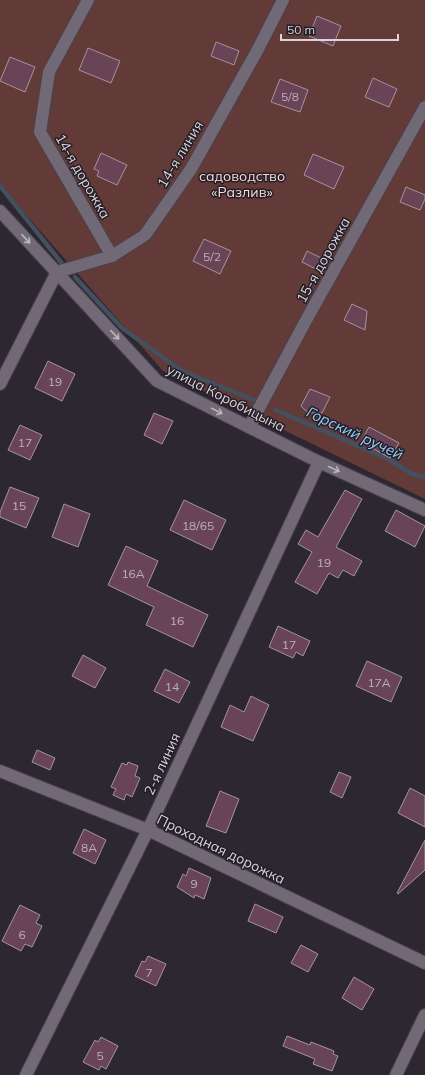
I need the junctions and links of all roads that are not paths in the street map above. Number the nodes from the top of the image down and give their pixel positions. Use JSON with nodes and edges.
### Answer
{"nodes":[{"id":1,"x":88,"y":0,"type":"edge"},
{"id":2,"x":283,"y":0,"type":"edge"},
{"id":3,"x":425,"y":107,"type":"edge"},
{"id":4,"x":0,"y":211,"type":"edge"},
{"id":5,"x":112,"y":256,"type":"junction"},
{"id":6,"x":56,"y":272,"type":"junction"},
{"id":7,"x":0,"y":384,"type":"edge"},
{"id":8,"x":249,"y":428,"type":"junction"},
{"id":9,"x":319,"y":462,"type":"junction"},
{"id":10,"x":425,"y":510,"type":"edge"},
{"id":11,"x":0,"y":771,"type":"edge"},
{"id":12,"x":148,"y":830,"type":"junction"},
{"id":13,"x":425,"y":963,"type":"edge"},
{"id":14,"x":425,"y":1015,"type":"edge"},
{"id":15,"x":26,"y":1075,"type":"edge"},
{"id":16,"x":396,"y":1075,"type":"edge"}],
"edges":[{"from":1,"to":5,"type":"street","name":"14-я дорожка"},
{"from":2,"to":5,"type":"street","name":"14-я линия"},
{"from":3,"to":8,"type":"street","name":"15-я дорожка"},
{"from":4,"to":6,"type":"street","name":"улица Коробицына","one_way":true},
{"from":5,"to":6,"type":"street","name":"14-я линия"},
{"from":6,"to":7,"type":"street"},
{"from":6,"to":8,"type":"street","name":"улица Коробицына","one_way":true},
{"from":8,"to":9,"type":"street","name":"улица Коробицына"},
{"from":9,"to":10,"type":"street","name":"улица Коробицына","one_way":true},
{"from":9,"to":12,"type":"street","name":"2-я линия"},
{"from":11,"to":12,"type":"street","name":"Проходная дорожка"},
{"from":12,"to":13,"type":"street","name":"Проходная дорожка"},
{"from":12,"to":15,"type":"street","name":"2-я линия"},
{"from":14,"to":16,"type":"street"}]}
